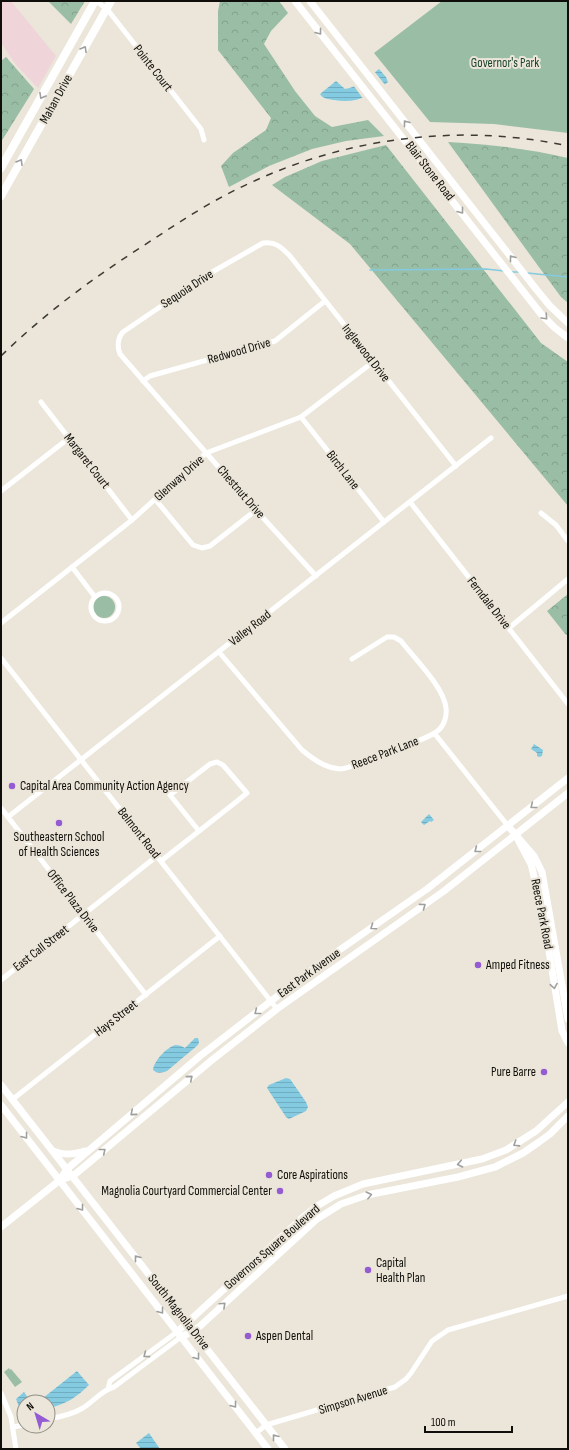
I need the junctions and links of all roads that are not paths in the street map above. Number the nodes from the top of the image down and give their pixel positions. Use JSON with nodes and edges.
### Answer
{"nodes":[{"id":1,"x":96,"y":1,"type":"edge"},
{"id":2,"x":111,"y":1,"type":"edge"},
{"id":3,"x":295,"y":1,"type":"edge"},
{"id":4,"x":310,"y":1,"type":"edge"},
{"id":5,"x":106,"y":10,"type":"junction"},
{"id":6,"x":319,"y":13,"type":"junction"},
{"id":7,"x":310,"y":20,"type":"junction"},
{"id":8,"x":51,"y":81,"type":"junction"},
{"id":9,"x":63,"y":87,"type":"junction"},
{"id":10,"x":204,"y":140,"type":"dead end"},
{"id":11,"x":1,"y":168,"type":"edge"},
{"id":12,"x":1,"y":196,"type":"edge"},
{"id":13,"x":272,"y":243,"type":"joint"},
{"id":14,"x":325,"y":301,"type":"junction"},
{"id":15,"x":568,"y":323,"type":"edge"},
{"id":16,"x":568,"y":338,"type":"edge"},
{"id":17,"x":119,"y":353,"type":"joint"},
{"id":18,"x":373,"y":362,"type":"junction"},
{"id":19,"x":143,"y":381,"type":"junction"},
{"id":20,"x":41,"y":402,"type":"dead end"},
{"id":21,"x":301,"y":417,"type":"junction"},
{"id":22,"x":69,"y":438,"type":"junction"},
{"id":23,"x":491,"y":438,"type":"dead end"},
{"id":24,"x":206,"y":453,"type":"junction"},
{"id":25,"x":456,"y":466,"type":"junction"},
{"id":26,"x":1,"y":491,"type":"edge"},
{"id":27,"x":156,"y":498,"type":"junction"},
{"id":28,"x":410,"y":502,"type":"junction"},
{"id":29,"x":256,"y":510,"type":"junction"},
{"id":30,"x":541,"y":513,"type":"dead end"},
{"id":31,"x":132,"y":520,"type":"junction"},
{"id":32,"x":384,"y":522,"type":"junction"},
{"id":33,"x":568,"y":541,"type":"edge"},
{"id":34,"x":72,"y":567,"type":"junction"},
{"id":35,"x":316,"y":576,"type":"junction"},
{"id":36,"x":568,"y":579,"type":"edge"},
{"id":37,"x":95,"y":597,"type":"junction"},
{"id":38,"x":1,"y":623,"type":"edge"},
{"id":39,"x":508,"y":628,"type":"junction"},
{"id":40,"x":219,"y":652,"type":"junction"},
{"id":41,"x":1,"y":658,"type":"edge"},
{"id":42,"x":352,"y":659,"type":"dead end"},
{"id":43,"x":568,"y":704,"type":"edge"},
{"id":44,"x":435,"y":734,"type":"junction"},
{"id":45,"x":81,"y":760,"type":"junction"},
{"id":46,"x":568,"y":778,"type":"edge"},
{"id":47,"x":568,"y":793,"type":"edge"},
{"id":48,"x":1,"y":808,"type":"edge"},
{"id":49,"x":8,"y":817,"type":"junction"},
{"id":50,"x":508,"y":826,"type":"junction"},
{"id":51,"x":199,"y":831,"type":"junction"},
{"id":52,"x":515,"y":834,"type":"junction"},
{"id":53,"x":159,"y":859,"type":"junction"},
{"id":54,"x":84,"y":915,"type":"junction"},
{"id":55,"x":220,"y":936,"type":"junction"},
{"id":56,"x":1,"y":980,"type":"edge"},
{"id":57,"x":146,"y":995,"type":"junction"},
{"id":58,"x":271,"y":1001,"type":"junction"},
{"id":59,"x":277,"y":1009,"type":"junction"},
{"id":60,"x":568,"y":1019,"type":"edge"},
{"id":61,"x":568,"y":1043,"type":"edge"},
{"id":62,"x":1,"y":1085,"type":"edge"},
{"id":63,"x":13,"y":1100,"type":"junction"},
{"id":64,"x":568,"y":1102,"type":"edge"},
{"id":65,"x":2,"y":1107,"type":"edge"},
{"id":66,"x":568,"y":1116,"type":"edge"},
{"id":67,"x":533,"y":1133,"type":"junction"},
{"id":68,"x":539,"y":1142,"type":"junction"},
{"id":69,"x":53,"y":1150,"type":"junction"},
{"id":70,"x":88,"y":1151,"type":"junction"},
{"id":71,"x":67,"y":1169,"type":"junction"},
{"id":72,"x":434,"y":1170,"type":"junction"},
{"id":73,"x":73,"y":1176,"type":"junction"},
{"id":74,"x":60,"y":1180,"type":"junction"},
{"id":75,"x":440,"y":1180,"type":"junction"},
{"id":76,"x":431,"y":1182,"type":"junction"},
{"id":77,"x":344,"y":1191,"type":"junction"},
{"id":78,"x":348,"y":1202,"type":"junction"},
{"id":79,"x":1,"y":1227,"type":"edge"},
{"id":80,"x":272,"y":1245,"type":"junction"},
{"id":81,"x":279,"y":1254,"type":"junction"},
{"id":82,"x":568,"y":1296,"type":"edge"},
{"id":83,"x":186,"y":1322,"type":"junction"},
{"id":84,"x":193,"y":1331,"type":"junction"},
{"id":85,"x":179,"y":1334,"type":"junction"},
{"id":86,"x":1,"y":1393,"type":"edge"},
{"id":87,"x":56,"y":1417,"type":"edge"},
{"id":88,"x":266,"y":1425,"type":"junction"},
{"id":89,"x":16,"y":1426,"type":"edge"},
{"id":90,"x":13,"y":1427,"type":"junction"},
{"id":91,"x":256,"y":1433,"type":"junction"},
{"id":92,"x":16,"y":1449,"type":"edge"},
{"id":93,"x":268,"y":1449,"type":"edge"},
{"id":94,"x":285,"y":1449,"type":"edge"}],
"edges":[{"from":1,"to":5,"type":"street","name":"Pointe Court"},
{"from":1,"to":8,"type":"main road","name":"Mahan Drive"},
{"from":2,"to":5,"type":"main road","name":"Mahan Drive"},
{"from":3,"to":7,"type":"main road","name":"Blair Stone Road"},
{"from":4,"to":6,"type":"main road","name":"Blair Stone Road"},
{"from":9,"to":5,"type":"main road","name":"Mahan Drive","one_way":true},
{"from":5,"to":10,"type":"street","name":"Pointe Court"},
{"from":6,"to":7,"type":"main road"},
{"from":15,"to":6,"type":"main road","name":"Blair Stone Road","one_way":true},
{"from":7,"to":16,"type":"main road","name":"Blair Stone Road","one_way":true},
{"from":8,"to":9,"type":"main road"},
{"from":8,"to":11,"type":"main road","name":"Mahan Drive","one_way":true},
{"from":12,"to":9,"type":"main road","name":"Mahan Drive","one_way":true},
{"from":13,"to":14,"type":"street","name":"Inglewood Drive"},
{"from":13,"to":17,"type":"street","name":"Sequoia Drive"},
{"from":14,"to":18,"type":"street","name":"Inglewood Drive"},
{"from":14,"to":19,"type":"street","name":"Redwood Drive"},
{"from":17,"to":19,"type":"street","name":"Chestnut Drive"},
{"from":18,"to":21,"type":"street","name":"Glenway Drive"},
{"from":18,"to":25,"type":"street","name":"Inglewood Drive"},
{"from":19,"to":24,"type":"street","name":"Chestnut Drive"},
{"from":20,"to":22,"type":"street","name":"Margaret Court"},
{"from":21,"to":24,"type":"street","name":"Glenway Drive"},
{"from":21,"to":32,"type":"street","name":"Birch Lane"},
{"from":22,"to":26,"type":"street"},
{"from":22,"to":31,"type":"street","name":"Margaret Court"},
{"from":23,"to":25,"type":"street","name":"Valley Road"},
{"from":24,"to":27,"type":"street","name":"Glenway Drive"},
{"from":24,"to":29,"type":"street","name":"Chestnut Drive"},
{"from":25,"to":28,"type":"street","name":"Valley Road"},
{"from":27,"to":29,"type":"street"},
{"from":27,"to":31,"type":"street","name":"Glenway Drive"},
{"from":28,"to":32,"type":"street","name":"Valley Road"},
{"from":28,"to":39,"type":"street","name":"Ferndale Drive"},
{"from":29,"to":35,"type":"street","name":"Chestnut Drive"},
{"from":30,"to":33,"type":"street"},
{"from":31,"to":34,"type":"street","name":"Glenway Drive"},
{"from":32,"to":35,"type":"street","name":"Valley Road"},
{"from":34,"to":37,"type":"street"},
{"from":34,"to":38,"type":"street","name":"Glenway Drive"},
{"from":35,"to":40,"type":"street","name":"Valley Road"},
{"from":36,"to":39,"type":"street"},
{"from":37,"to":37,"type":"street"},
{"from":39,"to":43,"type":"street","name":"Ferndale Drive"},
{"from":40,"to":44,"type":"street","name":"Reece Park Lane"},
{"from":40,"to":45,"type":"street","name":"Valley Road"},
{"from":41,"to":45,"type":"street","name":"Belmont Road"},
{"from":42,"to":44,"type":"street"},
{"from":44,"to":50,"type":"street","name":"Reece Park Lane"},
{"from":45,"to":49,"type":"street","name":"Valley Road"},
{"from":45,"to":53,"type":"street","name":"Belmont Road"},
{"from":46,"to":50,"type":"main road","name":"East Park Avenue","one_way":true},
{"from":47,"to":52,"type":"main road","name":"East Park Avenue"},
{"from":48,"to":49,"type":"street","name":"Office Plaza Drive"},
{"from":49,"to":54,"type":"street","name":"Office Plaza Drive"},
{"from":50,"to":52,"type":"main road","name":"Reece Park Road"},
{"from":50,"to":58,"type":"main road","name":"East Park Avenue","one_way":true},
{"from":51,"to":51,"type":"street","name":"East Call Street"},
{"from":51,"to":53,"type":"street","name":"East Call Street"},
{"from":59,"to":52,"type":"main road","name":"East Park Avenue","one_way":true},
{"from":52,"to":60,"type":"main road","name":"Reece Park Road"},
{"from":52,"to":61,"type":"main road","name":"Reece Park Road","one_way":true},
{"from":53,"to":54,"type":"street","name":"East Call Street"},
{"from":53,"to":55,"type":"street","name":"Belmont Road"},
{"from":54,"to":56,"type":"street","name":"East Call Street"},
{"from":54,"to":57,"type":"street","name":"Office Plaza Drive"},
{"from":55,"to":57,"type":"street","name":"Hays Street"},
{"from":55,"to":58,"type":"street","name":"Belmont Road"},
{"from":57,"to":63,"type":"street","name":"Hays Street"},
{"from":58,"to":59,"type":"street","name":"Belmont Road"},
{"from":58,"to":70,"type":"main road","name":"East Park Avenue","one_way":true},
{"from":73,"to":59,"type":"main road","name":"East Park Avenue","one_way":true},
{"from":62,"to":63,"type":"main road","name":"South Magnolia Drive"},
{"from":63,"to":69,"type":"main road","name":"South Magnolia Drive"},
{"from":64,"to":67,"type":"main road","name":"Governors Square Boulevard"},
{"from":65,"to":74,"type":"main road","name":"South Magnolia Drive","one_way":true},
{"from":66,"to":68,"type":"main road","name":"Governors Square Boulevard"},
{"from":67,"to":68,"type":"main road"},
{"from":67,"to":72,"type":"main road","name":"Governors Square Boulevard","one_way":true},
{"from":68,"to":75,"type":"main road","name":"Governors Square Boulevard"},
{"from":69,"to":70,"type":"main road"},
{"from":69,"to":71,"type":"main road","name":"South Magnolia Drive"},
{"from":70,"to":71,"type":"main road","name":"East Park Avenue"},
{"from":71,"to":73,"type":"main road","name":"South Magnolia Drive"},
{"from":71,"to":74,"type":"main road","name":"East Park Avenue"},
{"from":72,"to":75,"type":"main road"},
{"from":72,"to":76,"type":"main road"},
{"from":72,"to":77,"type":"main road","name":"Governors Square Boulevard"},
{"from":73,"to":74,"type":"main road","name":"East Park Avenue"},
{"from":83,"to":73,"type":"main road","name":"South Magnolia Drive","one_way":true},
{"from":74,"to":79,"type":"main road","name":"East Park Avenue"},
{"from":74,"to":85,"type":"main road","name":"South Magnolia Drive","one_way":true},
{"from":75,"to":76,"type":"main road","name":"Governors Square Boulevard"},
{"from":78,"to":76,"type":"main road","name":"Governors Square Boulevard","one_way":true},
{"from":77,"to":78,"type":"main road"},
{"from":77,"to":80,"type":"main road","name":"Governors Square Boulevard"},
{"from":78,"to":81,"type":"main road","name":"Governors Square Boulevard"},
{"from":80,"to":81,"type":"main road"},
{"from":80,"to":83,"type":"main road","name":"Governors Square Boulevard"},
{"from":84,"to":81,"type":"main road","name":"Governors Square Boulevard","one_way":true},
{"from":82,"to":88,"type":"street","name":"Simpson Avenue"},
{"from":83,"to":84,"type":"main road","name":"South Magnolia Drive"},
{"from":83,"to":85,"type":"main road","name":"Governors Square Boulevard"},
{"from":84,"to":85,"type":"main road","name":"Governors Square Boulevard"},
{"from":84,"to":88,"type":"main road","name":"South Magnolia Drive"},
{"from":85,"to":87,"type":"street","name":"Governors Square Boulevard"},
{"from":85,"to":91,"type":"main road","name":"South Magnolia Drive","one_way":true},
{"from":86,"to":90,"type":"street"},
{"from":88,"to":91,"type":"street","name":"Simpson Avenue"},
{"from":94,"to":88,"type":"main road","name":"South Magnolia Drive","one_way":true},
{"from":89,"to":90,"type":"street"},
{"from":90,"to":92,"type":"street"},
{"from":91,"to":93,"type":"main road","name":"South Magnolia Drive"}]}
